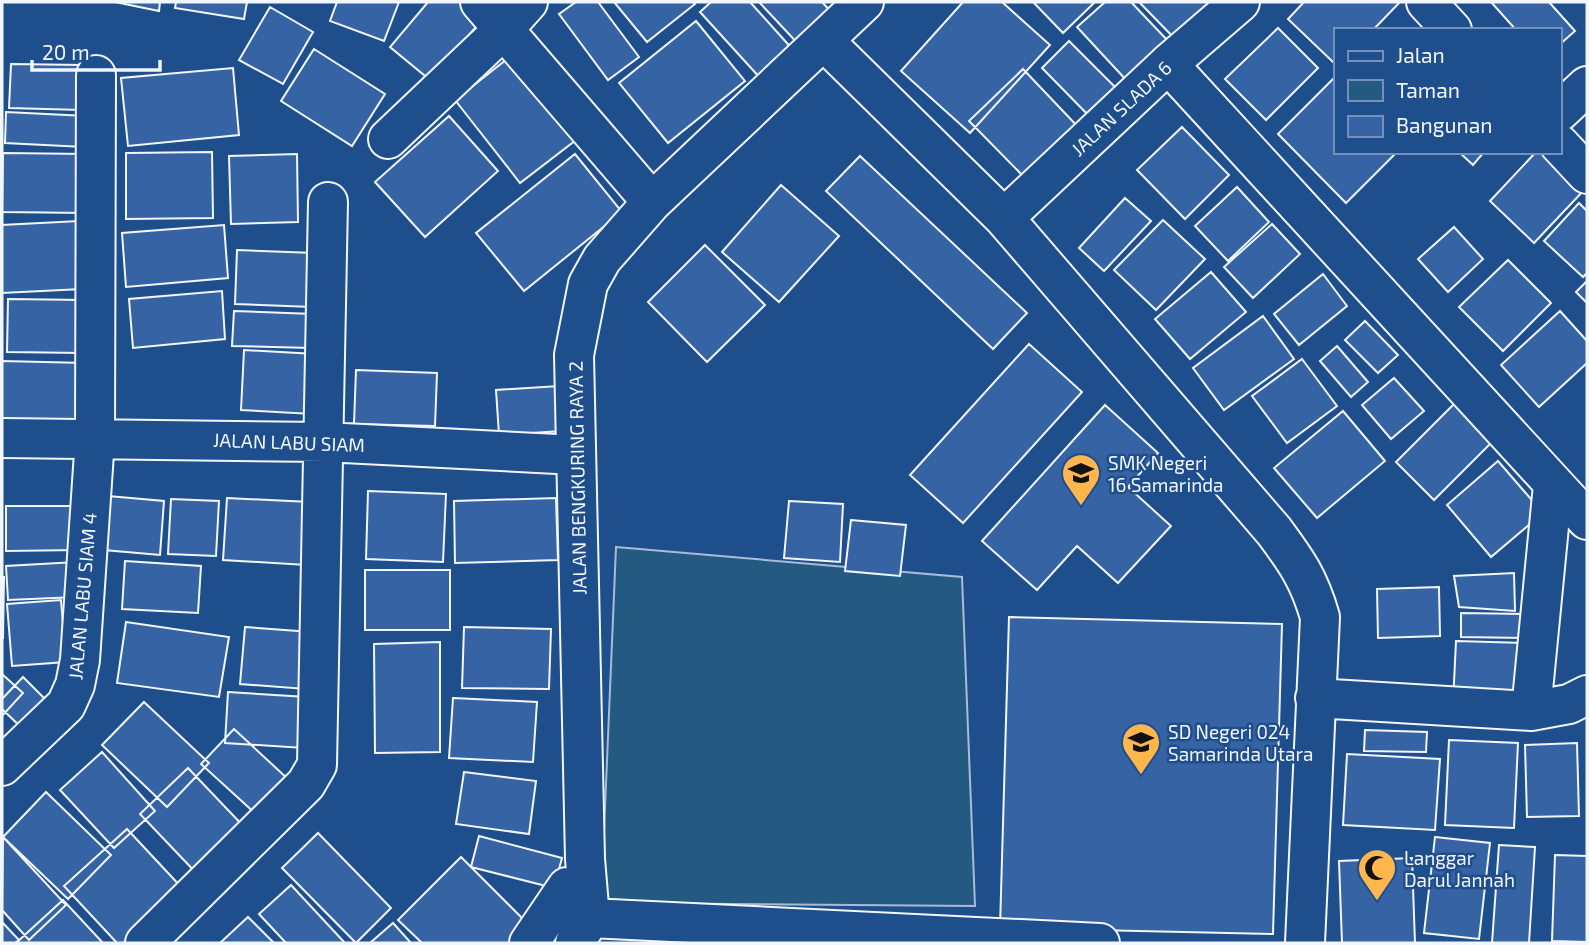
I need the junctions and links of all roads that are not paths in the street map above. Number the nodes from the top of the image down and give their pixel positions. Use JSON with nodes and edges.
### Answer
{"nodes":[{"id":1,"x":527,"y":2,"type":"edge"},
{"id":2,"x":864,"y":2,"type":"edge"},
{"id":3,"x":1240,"y":2,"type":"edge"},
{"id":4,"x":1426,"y":2,"type":"edge"},
{"id":5,"x":492,"y":16,"type":"edge"},
{"id":6,"x":1450,"y":28,"type":"edge"},
{"id":7,"x":824,"y":41,"type":"junction"},
{"id":8,"x":1168,"y":64,"type":"junction"},
{"id":9,"x":96,"y":75,"type":"dead end"},
{"id":10,"x":1587,"y":86,"type":"edge"},
{"id":11,"x":1561,"y":110,"type":"edge"},
{"id":12,"x":388,"y":139,"type":"dead end"},
{"id":13,"x":1561,"y":146,"type":"edge"},
{"id":14,"x":1587,"y":174,"type":"edge"},
{"id":15,"x":328,"y":202,"type":"dead end"},
{"id":16,"x":652,"y":202,"type":"junction"},
{"id":17,"x":1004,"y":218,"type":"junction"},
{"id":18,"x":2,"y":438,"type":"edge"},
{"id":19,"x":95,"y":438,"type":"junction"},
{"id":20,"x":324,"y":442,"type":"junction"},
{"id":21,"x":576,"y":455,"type":"junction"},
{"id":22,"x":1553,"y":485,"type":"junction"},
{"id":23,"x":1587,"y":520,"type":"edge"},
{"id":24,"x":1587,"y":695,"type":"edge"},
{"id":25,"x":1315,"y":698,"type":"junction"},
{"id":26,"x":1531,"y":710,"type":"junction"},
{"id":27,"x":2,"y":766,"type":"edge"},
{"id":28,"x":573,"y":923,"type":"edge"},
{"id":29,"x":530,"y":942,"type":"edge"},
{"id":30,"x":145,"y":943,"type":"edge"},
{"id":31,"x":1100,"y":943,"type":"edge"},
{"id":32,"x":1305,"y":943,"type":"edge"}],
"edges":[{"from":1,"to":5,"type":"street"},
{"from":2,"to":7,"type":"street","name":"JALAN BENGKURING RAYA 2"},
{"from":3,"to":8,"type":"street","name":"JALAN SLADA 6"},
{"from":4,"to":6,"type":"street"},
{"from":5,"to":12,"type":"street"},
{"from":5,"to":16,"type":"street"},
{"from":7,"to":16,"type":"street","name":"JALAN BENGKURING RAYA 2"},
{"from":7,"to":17,"type":"street"},
{"from":8,"to":17,"type":"street","name":"JALAN SLADA 6"},
{"from":8,"to":22,"type":"street"},
{"from":9,"to":19,"type":"street","name":"JALAN LABU SIAM 4"},
{"from":10,"to":11,"type":"street"},
{"from":13,"to":14,"type":"street"},
{"from":15,"to":20,"type":"street"},
{"from":16,"to":21,"type":"street","name":"JALAN BENGKURING RAYA 2"},
{"from":17,"to":25,"type":"street"},
{"from":18,"to":19,"type":"street","name":"JALAN LABU SIAM"},
{"from":19,"to":20,"type":"street","name":"JALAN LABU SIAM"},
{"from":19,"to":27,"type":"street","name":"JALAN LABU SIAM 4"},
{"from":20,"to":21,"type":"street","name":"JALAN LABU SIAM"},
{"from":20,"to":30,"type":"street"},
{"from":21,"to":28,"type":"street","name":"JALAN BENGKURING RAYA 2"},
{"from":22,"to":23,"type":"street"},
{"from":22,"to":26,"type":"street"},
{"from":24,"to":26,"type":"street"},
{"from":25,"to":26,"type":"street"},
{"from":25,"to":32,"type":"street"},
{"from":28,"to":29,"type":"street","name":"JALAN BENGKURING RAYA 2"},
{"from":28,"to":31,"type":"street"}]}
